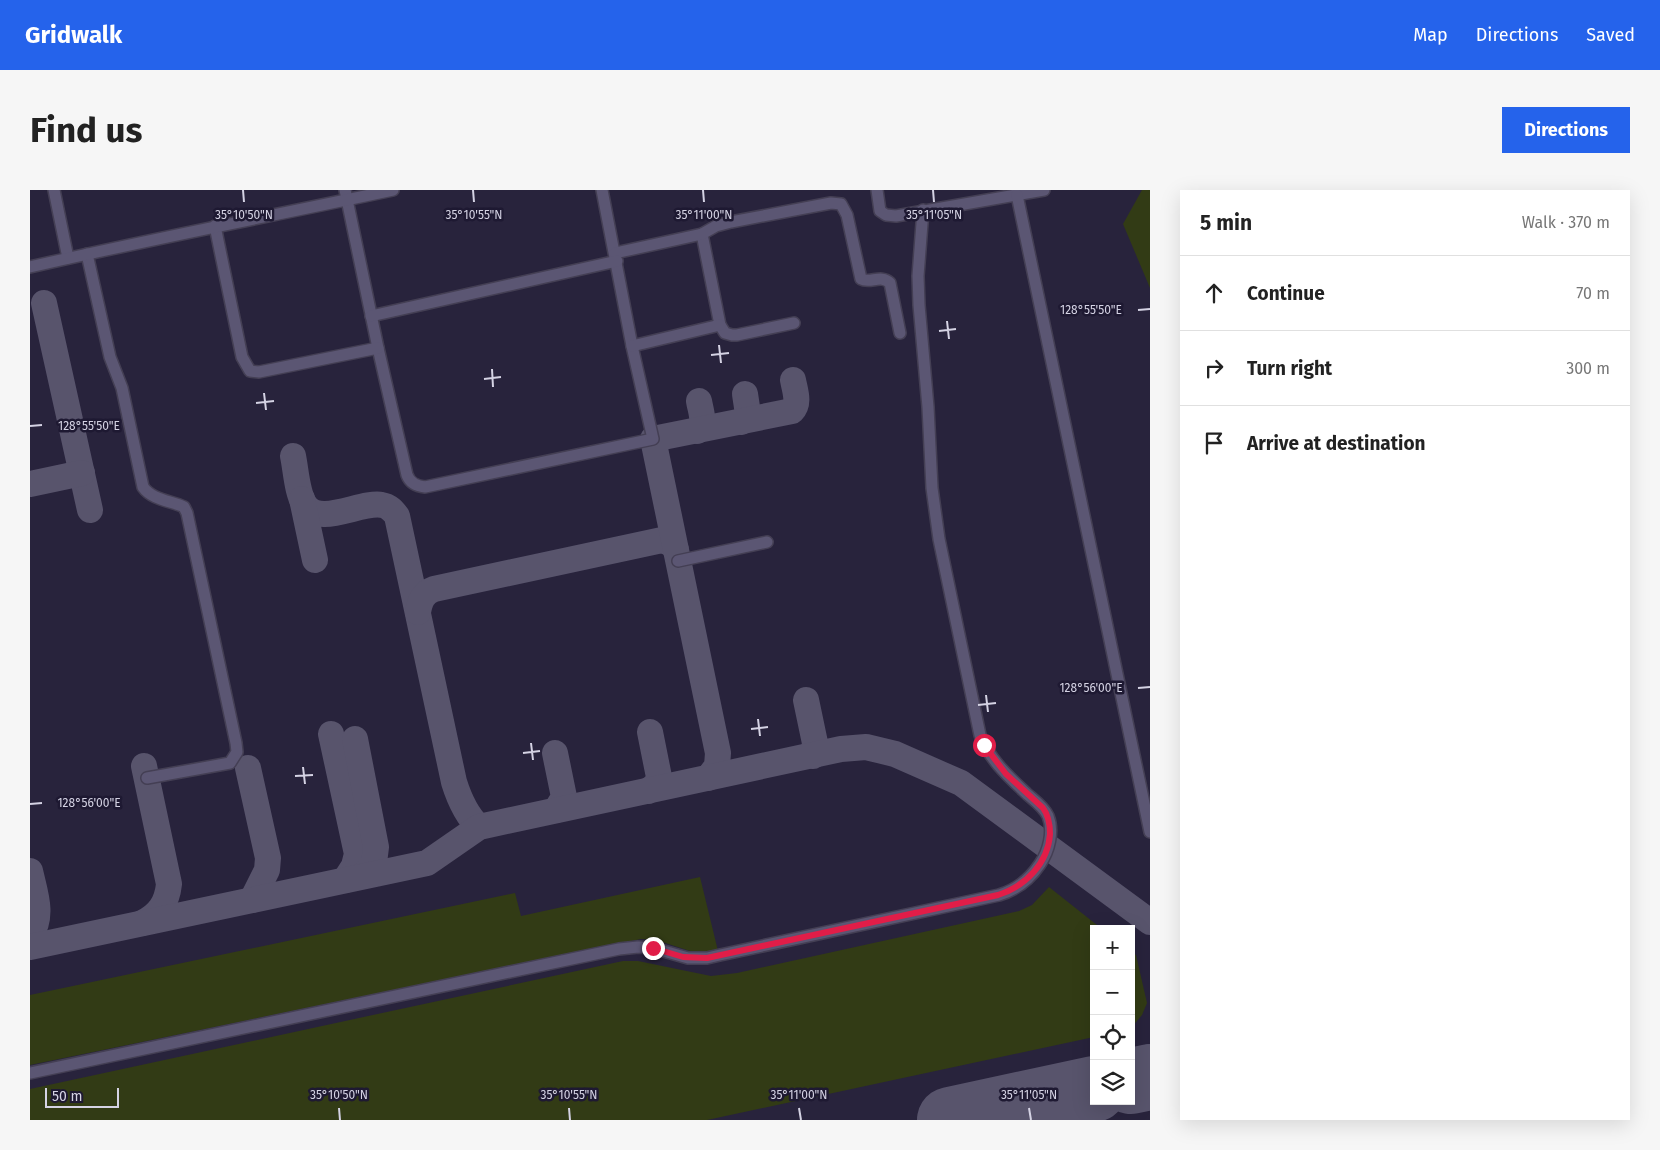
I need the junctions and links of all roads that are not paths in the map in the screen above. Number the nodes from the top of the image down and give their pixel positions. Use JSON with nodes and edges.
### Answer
{"nodes":[{"id":1,"x":54,"y":190,"type":"edge"},
{"id":2,"x":392,"y":190,"type":"edge"},
{"id":3,"x":602,"y":190,"type":"edge"},
{"id":4,"x":877,"y":190,"type":"edge"},
{"id":5,"x":1044,"y":190,"type":"edge"},
{"id":6,"x":346,"y":195,"type":"edge"},
{"id":7,"x":1017,"y":195,"type":"junction"},
{"id":8,"x":922,"y":210,"type":"junction"},
{"id":9,"x":215,"y":226,"type":"junction"},
{"id":10,"x":702,"y":234,"type":"junction"},
{"id":11,"x":88,"y":254,"type":"junction"},
{"id":12,"x":616,"y":257,"type":"junction"},
{"id":13,"x":68,"y":258,"type":"junction"},
{"id":14,"x":30,"y":266,"type":"edge"},
{"id":15,"x":371,"y":316,"type":"junction"},
{"id":16,"x":794,"y":323,"type":"dead end"},
{"id":17,"x":720,"y":325,"type":"junction"},
{"id":18,"x":900,"y":333,"type":"dead end"},
{"id":19,"x":632,"y":346,"type":"junction"},
{"id":20,"x":378,"y":348,"type":"junction"},
{"id":21,"x":767,"y":542,"type":"dead end"},
{"id":22,"x":678,"y":561,"type":"dead end"},
{"id":23,"x":147,"y":778,"type":"dead end"},
{"id":24,"x":1150,"y":832,"type":"edge"},
{"id":25,"x":30,"y":1073,"type":"edge"}],
"edges":[{"from":1,"to":13,"type":"lane"},
{"from":2,"to":6,"type":"lane"},
{"from":3,"to":12,"type":"lane"},
{"from":4,"to":8,"type":"lane"},
{"from":5,"to":7,"type":"lane"},
{"from":6,"to":9,"type":"lane"},
{"from":6,"to":15,"type":"lane"},
{"from":7,"to":8,"type":"lane"},
{"from":7,"to":24,"type":"lane"},
{"from":8,"to":25,"type":"lane"},
{"from":9,"to":11,"type":"lane"},
{"from":9,"to":20,"type":"lane"},
{"from":10,"to":12,"type":"lane"},
{"from":10,"to":17,"type":"lane"},
{"from":10,"to":18,"type":"lane"},
{"from":11,"to":13,"type":"lane"},
{"from":11,"to":23,"type":"lane"},
{"from":12,"to":15,"type":"lane"},
{"from":12,"to":19,"type":"lane"},
{"from":13,"to":14,"type":"lane"},
{"from":15,"to":20,"type":"lane"},
{"from":16,"to":17,"type":"lane"},
{"from":17,"to":19,"type":"lane"},
{"from":19,"to":20,"type":"lane"},
{"from":21,"to":22,"type":"lane"}]}
